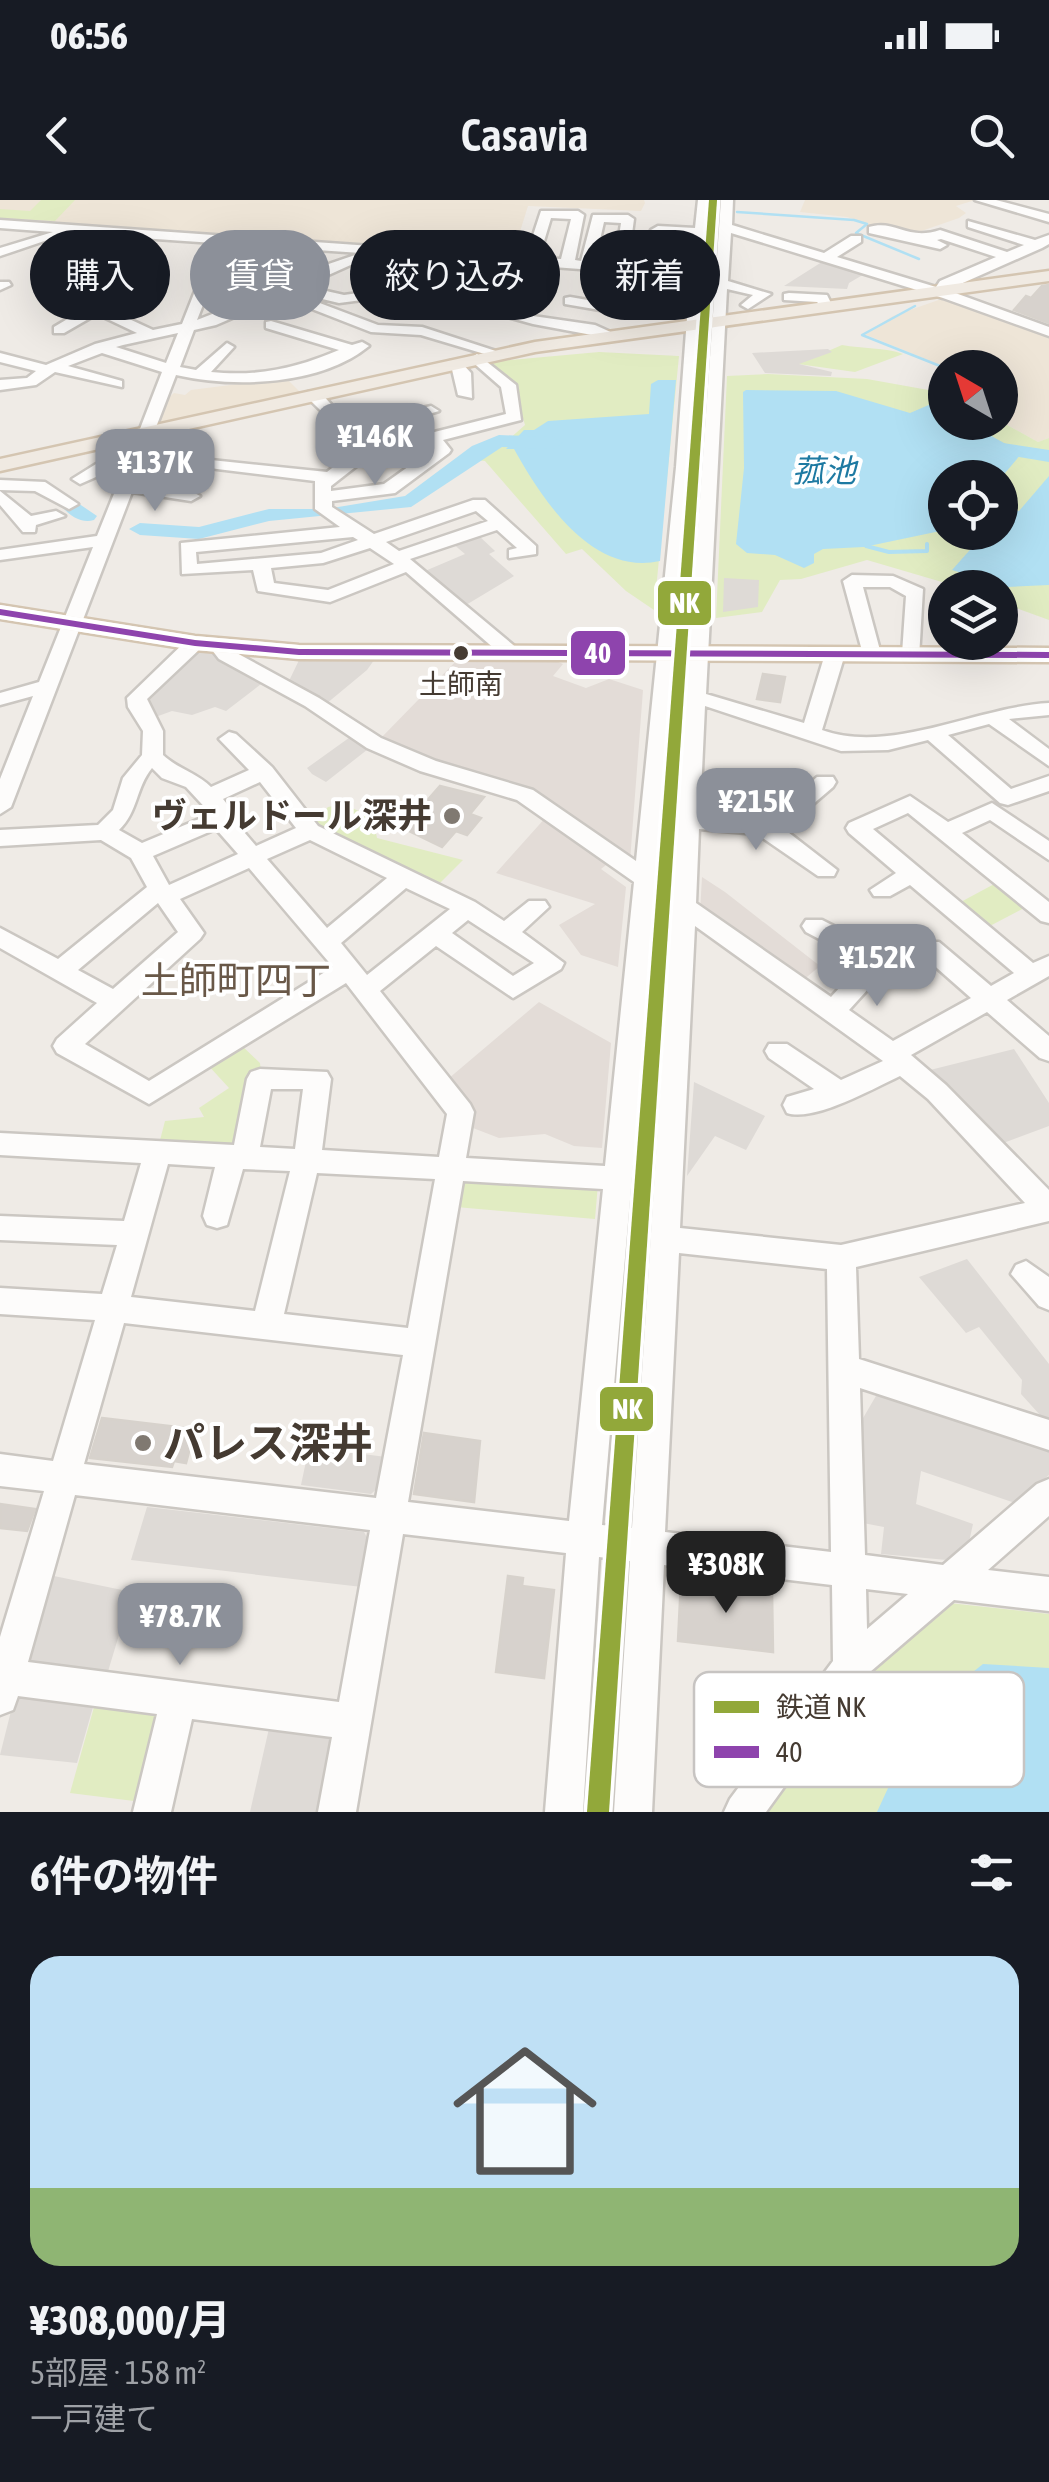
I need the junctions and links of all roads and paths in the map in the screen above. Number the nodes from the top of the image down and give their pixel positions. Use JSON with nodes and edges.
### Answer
{"nodes":[{"id":1,"x":704,"y":200,"type":"edge"},
{"id":2,"x":728,"y":200,"type":"edge"},
{"id":3,"x":981,"y":200,"type":"edge"},
{"id":4,"x":1013,"y":204,"type":"edge"},
{"id":5,"x":1049,"y":218,"type":"edge"},
{"id":6,"x":0,"y":224,"type":"edge"},
{"id":7,"x":973,"y":224,"type":"dead end"},
{"id":8,"x":25,"y":226,"type":"junction"},
{"id":9,"x":78,"y":229,"type":"junction"},
{"id":10,"x":714,"y":229,"type":"junction"},
{"id":11,"x":541,"y":230,"type":"edge"},
{"id":12,"x":595,"y":230,"type":"edge"},
{"id":13,"x":629,"y":230,"type":"edge"},
{"id":14,"x":658,"y":230,"type":"dead end"},
{"id":15,"x":874,"y":230,"type":"dead end"},
{"id":16,"x":902,"y":237,"type":"junction"},
{"id":17,"x":0,"y":238,"type":"edge"},
{"id":18,"x":190,"y":239,"type":"edge"},
{"id":19,"x":856,"y":239,"type":"dead end"},
{"id":20,"x":925,"y":241,"type":"junction"},
{"id":21,"x":1043,"y":242,"type":"edge"},
{"id":22,"x":940,"y":244,"type":"dead end"},
{"id":23,"x":0,"y":252,"type":"edge"},
{"id":24,"x":1008,"y":257,"type":"junction"},
{"id":25,"x":825,"y":258,"type":"junction"},
{"id":26,"x":560,"y":264,"type":"edge"},
{"id":27,"x":566,"y":264,"type":"junction"},
{"id":28,"x":580,"y":265,"type":"edge"},
{"id":29,"x":852,"y":266,"type":"junction"},
{"id":30,"x":1049,"y":276,"type":"edge"},
{"id":31,"x":722,"y":284,"type":"junction"},
{"id":32,"x":939,"y":292,"type":"junction"},
{"id":33,"x":332,"y":296,"type":"edge"},
{"id":34,"x":350,"y":297,"type":"edge"},
{"id":35,"x":789,"y":298,"type":"dead end"},
{"id":36,"x":570,"y":300,"type":"dead end"},
{"id":37,"x":748,"y":305,"type":"dead end"},
{"id":38,"x":826,"y":306,"type":"junction"},
{"id":39,"x":721,"y":319,"type":"junction"},
{"id":40,"x":191,"y":320,"type":"edge"},
{"id":41,"x":215,"y":320,"type":"edge"},
{"id":42,"x":282,"y":320,"type":"edge"},
{"id":43,"x":356,"y":320,"type":"edge"},
{"id":44,"x":411,"y":320,"type":"edge"},
{"id":45,"x":536,"y":320,"type":"edge"},
{"id":46,"x":692,"y":320,"type":"edge"},
{"id":47,"x":577,"y":323,"type":"junction"},
{"id":48,"x":692,"y":324,"type":"junction"},
{"id":49,"x":189,"y":326,"type":"junction"},
{"id":50,"x":1045,"y":328,"type":"edge"},
{"id":51,"x":59,"y":330,"type":"dead end"},
{"id":52,"x":396,"y":330,"type":"junction"},
{"id":53,"x":608,"y":334,"type":"junction"},
{"id":54,"x":153,"y":335,"type":"junction"},
{"id":55,"x":227,"y":346,"type":"dead end"},
{"id":56,"x":100,"y":348,"type":"junction"},
{"id":57,"x":499,"y":354,"type":"junction"},
{"id":58,"x":0,"y":357,"type":"edge"},
{"id":59,"x":477,"y":359,"type":"junction"},
{"id":60,"x":455,"y":364,"type":"junction"},
{"id":61,"x":50,"y":368,"type":"junction"},
{"id":62,"x":172,"y":372,"type":"junction"},
{"id":63,"x":286,"y":376,"type":"junction"},
{"id":64,"x":198,"y":377,"type":"junction"},
{"id":65,"x":0,"y":384,"type":"edge"},
{"id":66,"x":118,"y":384,"type":"dead end"},
{"id":67,"x":466,"y":395,"type":"dead end"},
{"id":68,"x":310,"y":396,"type":"junction"},
{"id":69,"x":431,"y":411,"type":"dead end"},
{"id":70,"x":148,"y":432,"type":"junction"},
{"id":71,"x":432,"y":437,"type":"junction"},
{"id":72,"x":358,"y":458,"type":"junction"},
{"id":73,"x":23,"y":460,"type":"junction"},
{"id":74,"x":217,"y":464,"type":"dead end"},
{"id":75,"x":0,"y":465,"type":"edge"},
{"id":76,"x":408,"y":475,"type":"junction"},
{"id":77,"x":330,"y":477,"type":"junction"},
{"id":78,"x":130,"y":478,"type":"junction"},
{"id":79,"x":80,"y":479,"type":"dead end"},
{"id":80,"x":0,"y":484,"type":"edge"},
{"id":81,"x":36,"y":486,"type":"junction"},
{"id":82,"x":0,"y":496,"type":"edge"},
{"id":83,"x":191,"y":496,"type":"dead end"},
{"id":84,"x":323,"y":497,"type":"junction"},
{"id":85,"x":18,"y":518,"type":"edge"},
{"id":86,"x":500,"y":522,"type":"junction"},
{"id":87,"x":364,"y":536,"type":"junction"},
{"id":88,"x":106,"y":540,"type":"junction"},
{"id":89,"x":515,"y":554,"type":"dead end"},
{"id":90,"x":0,"y":555,"type":"edge"},
{"id":91,"x":323,"y":558,"type":"junction"},
{"id":92,"x":403,"y":561,"type":"junction"},
{"id":93,"x":261,"y":564,"type":"junction"},
{"id":94,"x":330,"y":596,"type":"junction"},
{"id":95,"x":0,"y":612,"type":"edge"},
{"id":96,"x":74,"y":624,"type":"junction"},
{"id":97,"x":206,"y":644,"type":"junction"},
{"id":98,"x":511,"y":653,"type":"junction"},
{"id":99,"x":665,"y":654,"type":"junction"},
{"id":100,"x":701,"y":654,"type":"junction"},
{"id":101,"x":835,"y":654,"type":"junction"},
{"id":102,"x":871,"y":654,"type":"junction"},
{"id":103,"x":912,"y":654,"type":"junction"},
{"id":104,"x":1049,"y":655,"type":"edge"},
{"id":105,"x":48,"y":686,"type":"junction"},
{"id":106,"x":698,"y":698,"type":"junction"},
{"id":107,"x":0,"y":699,"type":"edge"},
{"id":108,"x":1049,"y":708,"type":"edge"},
{"id":109,"x":992,"y":717,"type":"junction"},
{"id":110,"x":932,"y":732,"type":"junction"},
{"id":111,"x":811,"y":734,"type":"junction"},
{"id":112,"x":229,"y":739,"type":"dead end"},
{"id":113,"x":152,"y":757,"type":"junction"},
{"id":114,"x":9,"y":758,"type":"edge"},
{"id":115,"x":1049,"y":759,"type":"edge"},
{"id":116,"x":264,"y":772,"type":"junction"},
{"id":117,"x":823,"y":780,"type":"dead end"},
{"id":118,"x":1049,"y":782,"type":"edge"},
{"id":119,"x":211,"y":796,"type":"junction"},
{"id":120,"x":0,"y":807,"type":"edge"},
{"id":121,"x":220,"y":820,"type":"junction"},
{"id":122,"x":690,"y":822,"type":"junction"},
{"id":123,"x":772,"y":828,"type":"junction"},
{"id":124,"x":310,"y":831,"type":"junction"},
{"id":125,"x":104,"y":832,"type":"junction"},
{"id":126,"x":946,"y":832,"type":"junction"},
{"id":127,"x":0,"y":838,"type":"edge"},
{"id":128,"x":1049,"y":852,"type":"edge"},
{"id":129,"x":140,"y":854,"type":"junction"},
{"id":130,"x":254,"y":857,"type":"junction"},
{"id":131,"x":826,"y":870,"type":"dead end"},
{"id":132,"x":912,"y":874,"type":"junction"},
{"id":133,"x":402,"y":878,"type":"junction"},
{"id":134,"x":644,"y":878,"type":"junction"},
{"id":135,"x":882,"y":890,"type":"dead end"},
{"id":136,"x":162,"y":892,"type":"junction"},
{"id":137,"x":538,"y":907,"type":"dead end"},
{"id":138,"x":467,"y":908,"type":"junction"},
{"id":139,"x":686,"y":910,"type":"junction"},
{"id":140,"x":1049,"y":915,"type":"edge"},
{"id":141,"x":814,"y":926,"type":"dead end"},
{"id":142,"x":436,"y":933,"type":"junction"},
{"id":143,"x":505,"y":933,"type":"junction"},
{"id":144,"x":0,"y":937,"type":"edge"},
{"id":145,"x":324,"y":943,"type":"junction"},
{"id":146,"x":930,"y":948,"type":"dead end"},
{"id":147,"x":349,"y":969,"type":"junction"},
{"id":148,"x":1040,"y":970,"type":"edge"},
{"id":149,"x":60,"y":971,"type":"junction"},
{"id":150,"x":365,"y":990,"type":"junction"},
{"id":151,"x":990,"y":999,"type":"junction"},
{"id":152,"x":115,"y":1002,"type":"junction"},
{"id":153,"x":833,"y":1011,"type":"junction"},
{"id":154,"x":778,"y":1051,"type":"dead end"},
{"id":155,"x":1049,"y":1051,"type":"edge"},
{"id":156,"x":898,"y":1058,"type":"junction"},
{"id":157,"x":839,"y":1093,"type":"junction"},
{"id":158,"x":796,"y":1105,"type":"dead end"},
{"id":159,"x":0,"y":1144,"type":"edge"},
{"id":160,"x":158,"y":1153,"type":"junction"},
{"id":161,"x":239,"y":1156,"type":"junction"},
{"id":162,"x":307,"y":1158,"type":"junction"},
{"id":163,"x":454,"y":1168,"type":"junction"},
{"id":164,"x":618,"y":1178,"type":"junction"},
{"id":165,"x":1049,"y":1209,"type":"edge"},
{"id":166,"x":216,"y":1216,"type":"dead end"},
{"id":167,"x":0,"y":1228,"type":"edge"},
{"id":168,"x":134,"y":1234,"type":"junction"},
{"id":169,"x":667,"y":1239,"type":"junction"},
{"id":170,"x":842,"y":1258,"type":"junction"},
{"id":171,"x":1026,"y":1274,"type":"dead end"},
{"id":172,"x":1049,"y":1297,"type":"edge"},
{"id":173,"x":0,"y":1301,"type":"edge"},
{"id":174,"x":113,"y":1308,"type":"junction"},
{"id":175,"x":266,"y":1326,"type":"junction"},
{"id":176,"x":420,"y":1344,"type":"junction"},
{"id":177,"x":845,"y":1369,"type":"junction"},
{"id":178,"x":1049,"y":1435,"type":"edge"},
{"id":179,"x":0,"y":1470,"type":"edge"},
{"id":180,"x":64,"y":1478,"type":"junction"},
{"id":181,"x":1049,"y":1495,"type":"edge"},
{"id":182,"x":390,"y":1516,"type":"junction"},
{"id":183,"x":584,"y":1539,"type":"junction"},
{"id":184,"x":646,"y":1548,"type":"junction"},
{"id":185,"x":849,"y":1571,"type":"junction"},
{"id":186,"x":948,"y":1581,"type":"junction"},
{"id":187,"x":1049,"y":1594,"type":"edge"},
{"id":188,"x":851,"y":1666,"type":"junction"},
{"id":189,"x":847,"y":1672,"type":"edge"},
{"id":190,"x":2,"y":1683,"type":"edge"},
{"id":191,"x":178,"y":1701,"type":"junction"},
{"id":192,"x":353,"y":1722,"type":"junction"},
{"id":193,"x":761,"y":1787,"type":"edge"},
{"id":194,"x":152,"y":1812,"type":"edge"},
{"id":195,"x":337,"y":1812,"type":"edge"},
{"id":196,"x":564,"y":1812,"type":"edge"},
{"id":197,"x":633,"y":1812,"type":"edge"},
{"id":198,"x":743,"y":1812,"type":"edge"}],
"edges":[{"from":1,"to":10,"type":"street"},
{"from":2,"to":10,"type":"street"},
{"from":3,"to":4,"type":"street"},
{"from":4,"to":5,"type":"street"},
{"from":6,"to":8,"type":"street"},
{"from":7,"to":21,"type":"street"},
{"from":8,"to":9,"type":"street"},
{"from":8,"to":17,"type":"street"},
{"from":9,"to":18,"type":"street"},
{"from":9,"to":23,"type":"street"},
{"from":10,"to":14,"type":"street"},
{"from":10,"to":25,"type":"street"},
{"from":10,"to":31,"type":"street"},
{"from":11,"to":27,"type":"street"},
{"from":12,"to":13,"type":"street"},
{"from":15,"to":16,"type":"street"},
{"from":16,"to":20,"type":"street"},
{"from":16,"to":29,"type":"street"},
{"from":19,"to":25,"type":"street"},
{"from":20,"to":22,"type":"street"},
{"from":20,"to":24,"type":"street"},
{"from":21,"to":24,"type":"street"},
{"from":24,"to":32,"type":"street"},
{"from":25,"to":29,"type":"street"},
{"from":26,"to":27,"type":"street"},
{"from":27,"to":28,"type":"street"},
{"from":29,"to":32,"type":"street"},
{"from":30,"to":32,"type":"main road"},
{"from":31,"to":37,"type":"street"},
{"from":31,"to":39,"type":"street"},
{"from":32,"to":38,"type":"main road"},
{"from":32,"to":50,"type":"street"},
{"from":33,"to":34,"type":"street"},
{"from":35,"to":38,"type":"street"},
{"from":36,"to":47,"type":"street"},
{"from":38,"to":39,"type":"main road"},
{"from":39,"to":48,"type":"main road"},
{"from":39,"to":100,"type":"street"},
{"from":40,"to":49,"type":"street"},
{"from":41,"to":49,"type":"street"},
{"from":42,"to":63,"type":"street"},
{"from":43,"to":52,"type":"street"},
{"from":44,"to":52,"type":"street"},
{"from":45,"to":47,"type":"street"},
{"from":46,"to":48,"type":"street"},
{"from":47,"to":53,"type":"street"},
{"from":48,"to":53,"type":"main road"},
{"from":48,"to":99,"type":"street"},
{"from":49,"to":54,"type":"street"},
{"from":49,"to":62,"type":"street"},
{"from":51,"to":54,"type":"street"},
{"from":52,"to":57,"type":"street"},
{"from":53,"to":57,"type":"main road"},
{"from":54,"to":56,"type":"street"},
{"from":55,"to":64,"type":"street"},
{"from":56,"to":61,"type":"street"},
{"from":56,"to":62,"type":"street"},
{"from":57,"to":59,"type":"main road"},
{"from":58,"to":61,"type":"street"},
{"from":59,"to":60,"type":"main road"},
{"from":59,"to":71,"type":"street"},
{"from":60,"to":67,"type":"street"},
{"from":60,"to":68,"type":"main road"},
{"from":61,"to":65,"type":"street"},
{"from":61,"to":66,"type":"street"},
{"from":62,"to":64,"type":"street"},
{"from":62,"to":70,"type":"street"},
{"from":63,"to":64,"type":"street"},
{"from":63,"to":68,"type":"street"},
{"from":68,"to":69,"type":"street"},
{"from":68,"to":70,"type":"main road"},
{"from":70,"to":73,"type":"main road"},
{"from":70,"to":78,"type":"street"},
{"from":71,"to":72,"type":"street"},
{"from":71,"to":76,"type":"street"},
{"from":72,"to":76,"type":"street"},
{"from":72,"to":77,"type":"street"},
{"from":73,"to":75,"type":"main road"},
{"from":73,"to":81,"type":"street"},
{"from":74,"to":77,"type":"street"},
{"from":76,"to":84,"type":"street"},
{"from":77,"to":84,"type":"street"},
{"from":78,"to":79,"type":"street"},
{"from":78,"to":83,"type":"street"},
{"from":78,"to":88,"type":"street"},
{"from":80,"to":81,"type":"street"},
{"from":81,"to":85,"type":"street"},
{"from":82,"to":85,"type":"street"},
{"from":84,"to":87,"type":"street"},
{"from":86,"to":87,"type":"street"},
{"from":86,"to":89,"type":"street"},
{"from":86,"to":92,"type":"street"},
{"from":87,"to":91,"type":"street"},
{"from":87,"to":92,"type":"street"},
{"from":87,"to":93,"type":"street"},
{"from":88,"to":90,"type":"street"},
{"from":88,"to":96,"type":"street"},
{"from":91,"to":93,"type":"street"},
{"from":91,"to":94,"type":"street"},
{"from":92,"to":94,"type":"street"},
{"from":92,"to":98,"type":"street"},
{"from":93,"to":94,"type":"street"},
{"from":95,"to":96,"type":"main road"},
{"from":96,"to":97,"type":"main road"},
{"from":96,"to":105,"type":"street"},
{"from":97,"to":98,"type":"main road"},
{"from":97,"to":113,"type":"street"},
{"from":97,"to":134,"type":"street"},
{"from":98,"to":99,"type":"main road"},
{"from":99,"to":100,"type":"main road"},
{"from":99,"to":134,"type":"street"},
{"from":100,"to":101,"type":"main road"},
{"from":100,"to":106,"type":"street"},
{"from":101,"to":102,"type":"main road"},
{"from":101,"to":111,"type":"street"},
{"from":102,"to":103,"type":"main road"},
{"from":102,"to":103,"type":"street"},
{"from":103,"to":104,"type":"main road"},
{"from":105,"to":107,"type":"street"},
{"from":105,"to":114,"type":"street"},
{"from":106,"to":111,"type":"street"},
{"from":106,"to":122,"type":"street"},
{"from":108,"to":109,"type":"street"},
{"from":109,"to":110,"type":"street"},
{"from":109,"to":115,"type":"street"},
{"from":110,"to":111,"type":"street"},
{"from":110,"to":118,"type":"street"},
{"from":112,"to":116,"type":"street"},
{"from":113,"to":119,"type":"street"},
{"from":113,"to":125,"type":"street"},
{"from":114,"to":120,"type":"street"},
{"from":116,"to":119,"type":"street"},
{"from":116,"to":124,"type":"street"},
{"from":117,"to":123,"type":"street"},
{"from":119,"to":121,"type":"street"},
{"from":121,"to":129,"type":"street"},
{"from":121,"to":130,"type":"street"},
{"from":122,"to":123,"type":"street"},
{"from":122,"to":139,"type":"street"},
{"from":123,"to":131,"type":"street"},
{"from":124,"to":130,"type":"street"},
{"from":124,"to":133,"type":"street"},
{"from":125,"to":127,"type":"street"},
{"from":125,"to":129,"type":"street"},
{"from":126,"to":128,"type":"street"},
{"from":126,"to":132,"type":"street"},
{"from":126,"to":140,"type":"street"},
{"from":129,"to":136,"type":"street"},
{"from":130,"to":136,"type":"street"},
{"from":130,"to":145,"type":"street"},
{"from":132,"to":135,"type":"street"},
{"from":132,"to":148,"type":"street"},
{"from":133,"to":138,"type":"street"},
{"from":133,"to":145,"type":"street"},
{"from":134,"to":139,"type":"street"},
{"from":134,"to":164,"type":"street"},
{"from":136,"to":149,"type":"street"},
{"from":136,"to":152,"type":"street"},
{"from":137,"to":143,"type":"street"},
{"from":138,"to":142,"type":"street"},
{"from":138,"to":143,"type":"street"},
{"from":139,"to":153,"type":"street"},
{"from":139,"to":169,"type":"street"},
{"from":141,"to":153,"type":"street"},
{"from":142,"to":143,"type":"street"},
{"from":142,"to":150,"type":"street"},
{"from":144,"to":149,"type":"street"},
{"from":145,"to":147,"type":"street"},
{"from":146,"to":151,"type":"street"},
{"from":147,"to":150,"type":"street"},
{"from":147,"to":152,"type":"street"},
{"from":148,"to":151,"type":"street"},
{"from":149,"to":152,"type":"street"},
{"from":150,"to":163,"type":"street"},
{"from":151,"to":155,"type":"street"},
{"from":151,"to":156,"type":"street"},
{"from":153,"to":156,"type":"street"},
{"from":154,"to":157,"type":"street"},
{"from":156,"to":157,"type":"street"},
{"from":156,"to":165,"type":"street"},
{"from":157,"to":158,"type":"street"},
{"from":159,"to":160,"type":"street"},
{"from":160,"to":161,"type":"street"},
{"from":160,"to":168,"type":"street"},
{"from":161,"to":162,"type":"street"},
{"from":161,"to":162,"type":"street"},
{"from":161,"to":166,"type":"street"},
{"from":162,"to":163,"type":"street"},
{"from":162,"to":175,"type":"street"},
{"from":163,"to":164,"type":"street"},
{"from":163,"to":176,"type":"street"},
{"from":164,"to":183,"type":"street"},
{"from":165,"to":170,"type":"street"},
{"from":167,"to":168,"type":"street"},
{"from":168,"to":174,"type":"street"},
{"from":169,"to":170,"type":"street"},
{"from":169,"to":184,"type":"street"},
{"from":170,"to":177,"type":"street"},
{"from":171,"to":172,"type":"street"},
{"from":173,"to":174,"type":"street"},
{"from":174,"to":175,"type":"street"},
{"from":174,"to":180,"type":"street"},
{"from":175,"to":176,"type":"street"},
{"from":176,"to":182,"type":"street"},
{"from":177,"to":178,"type":"street"},
{"from":177,"to":185,"type":"street"},
{"from":179,"to":180,"type":"street"},
{"from":180,"to":182,"type":"street"},
{"from":180,"to":190,"type":"street"},
{"from":181,"to":186,"type":"street"},
{"from":182,"to":183,"type":"street"},
{"from":182,"to":192,"type":"street"},
{"from":183,"to":184,"type":"street"},
{"from":183,"to":196,"type":"street"},
{"from":184,"to":185,"type":"street"},
{"from":184,"to":197,"type":"street"},
{"from":185,"to":186,"type":"street"},
{"from":185,"to":188,"type":"street"},
{"from":186,"to":187,"type":"street"},
{"from":186,"to":188,"type":"street"},
{"from":188,"to":189,"type":"street"},
{"from":190,"to":191,"type":"street"},
{"from":191,"to":192,"type":"street"},
{"from":191,"to":194,"type":"street"},
{"from":192,"to":195,"type":"street"},
{"from":193,"to":198,"type":"street"}]}
